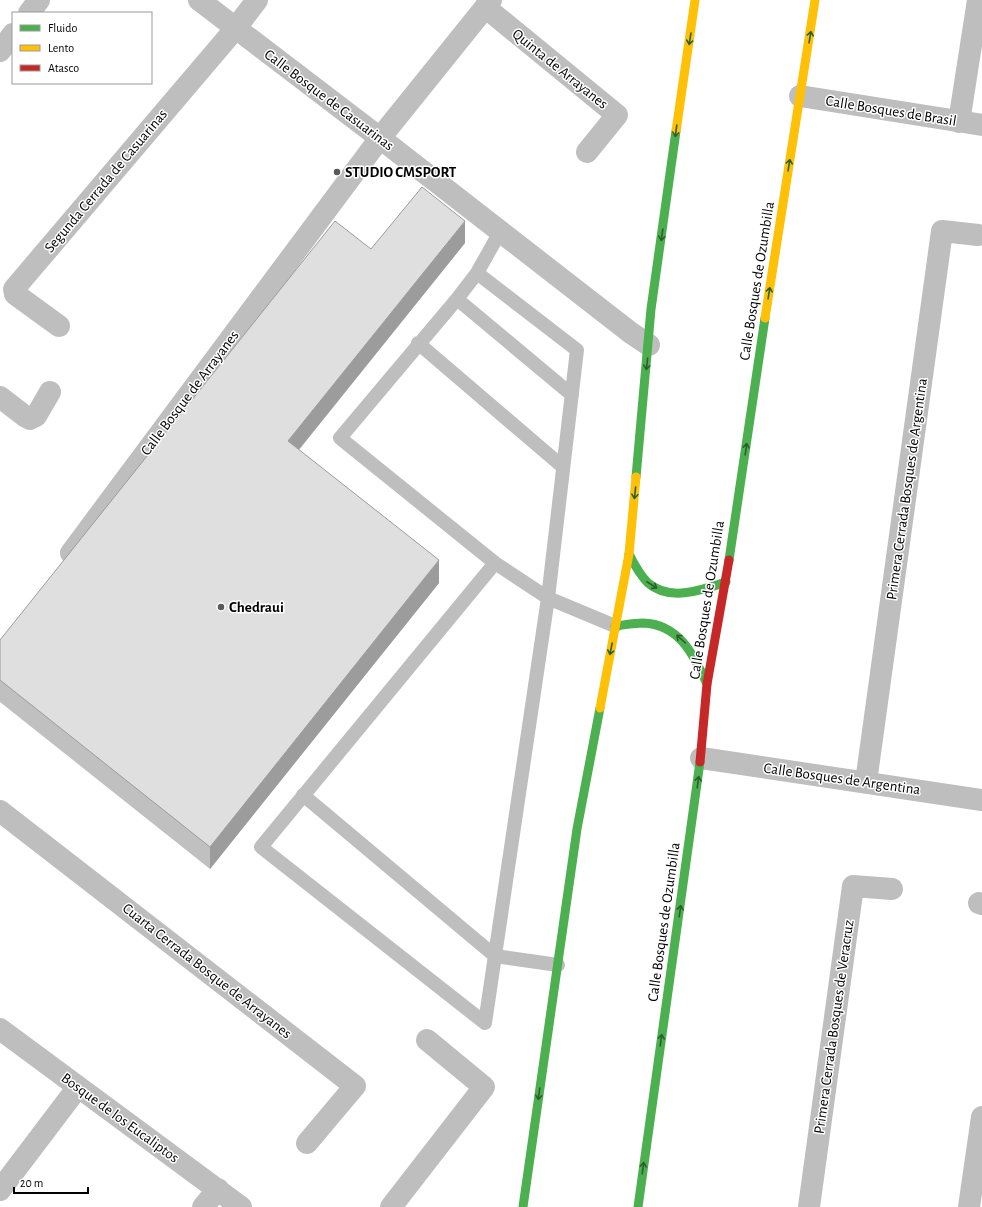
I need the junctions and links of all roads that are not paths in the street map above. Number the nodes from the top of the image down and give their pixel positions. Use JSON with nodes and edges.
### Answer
{"nodes":[{"id":1,"x":39,"y":0,"type":"edge"},
{"id":2,"x":199,"y":0,"type":"edge"},
{"id":3,"x":257,"y":0,"type":"edge"},
{"id":4,"x":696,"y":0,"type":"edge"},
{"id":5,"x":815,"y":0,"type":"edge"},
{"id":6,"x":978,"y":0,"type":"edge"},
{"id":7,"x":488,"y":4,"type":"edge"},
{"id":8,"x":30,"y":12,"type":"edge"},
{"id":9,"x":235,"y":29,"type":"junction"},
{"id":10,"x":12,"y":35,"type":"edge"},
{"id":11,"x":0,"y":51,"type":"edge"},
{"id":12,"x":800,"y":96,"type":"junction"},
{"id":13,"x":959,"y":122,"type":"junction"},
{"id":14,"x":982,"y":125,"type":"edge"},
{"id":15,"x":380,"y":138,"type":"junction"},
{"id":16,"x":587,"y":152,"type":"dead end"},
{"id":17,"x":500,"y":232,"type":"junction"},
{"id":18,"x":978,"y":235,"type":"dead end"},
{"id":19,"x":477,"y":273,"type":"junction"},
{"id":20,"x":457,"y":299,"type":"junction"},
{"id":21,"x":59,"y":326,"type":"dead end"},
{"id":22,"x":418,"y":343,"type":"junction"},
{"id":23,"x":649,"y":345,"type":"junction"},
{"id":24,"x":50,"y":392,"type":"dead end"},
{"id":25,"x":572,"y":395,"type":"junction"},
{"id":26,"x":0,"y":398,"type":"edge"},
{"id":27,"x":563,"y":467,"type":"junction"},
{"id":28,"x":629,"y":554,"type":"junction"},
{"id":29,"x":494,"y":563,"type":"junction"},
{"id":30,"x":57,"y":572,"type":"edge"},
{"id":31,"x":726,"y":582,"type":"junction"},
{"id":32,"x":548,"y":598,"type":"junction"},
{"id":33,"x":615,"y":626,"type":"junction"},
{"id":34,"x":707,"y":684,"type":"junction"},
{"id":35,"x":701,"y":758,"type":"junction"},
{"id":36,"x":866,"y":782,"type":"junction"},
{"id":37,"x":304,"y":796,"type":"junction"},
{"id":38,"x":982,"y":800,"type":"edge"},
{"id":39,"x":0,"y":811,"type":"edge"},
{"id":40,"x":892,"y":889,"type":"dead end"},
{"id":41,"x":495,"y":956,"type":"junction"},
{"id":42,"x":558,"y":965,"type":"junction"},
{"id":43,"x":0,"y":1029,"type":"edge"},
{"id":44,"x":427,"y":1040,"type":"dead end"},
{"id":45,"x":78,"y":1087,"type":"junction"},
{"id":46,"x":982,"y":1116,"type":"edge"},
{"id":47,"x":307,"y":1143,"type":"dead end"},
{"id":48,"x":218,"y":1189,"type":"junction"},
{"id":49,"x":0,"y":1190,"type":"edge"},
{"id":50,"x":203,"y":1207,"type":"edge"},
{"id":51,"x":241,"y":1207,"type":"edge"},
{"id":52,"x":391,"y":1207,"type":"edge"},
{"id":53,"x":523,"y":1207,"type":"edge"},
{"id":54,"x":638,"y":1207,"type":"edge"},
{"id":55,"x":809,"y":1207,"type":"edge"},
{"id":56,"x":969,"y":1207,"type":"edge"}],
"edges":[{"from":1,"to":8,"type":"street"},
{"from":2,"to":9,"type":"street","name":"Calle Bosque de Casuarinas"},
{"from":3,"to":9,"type":"street"},
{"from":4,"to":23,"type":"main road","one_way":true},
{"from":12,"to":5,"type":"main road","name":"Calle Bosques de Ozumbilla","one_way":true},
{"from":6,"to":13,"type":"street"},
{"from":7,"to":15,"type":"street","name":"Calle Bosque de Arrayanes"},
{"from":7,"to":16,"type":"street","name":"Quinta de Arrayanes"},
{"from":9,"to":15,"type":"street","name":"Calle Bosque de Casuarinas"},
{"from":9,"to":21,"type":"street","name":"Segunda Cerrada de Casuarinas"},
{"from":10,"to":11,"type":"street"},
{"from":12,"to":13,"type":"street","name":"Calle Bosques de Brasil"},
{"from":31,"to":12,"type":"main road","name":"Calle Bosques de Ozumbilla","one_way":true},
{"from":13,"to":14,"type":"street","name":"Calle Bosques de Brasil"},
{"from":15,"to":17,"type":"street","name":"Calle Bosque de Casuarinas"},
{"from":15,"to":30,"type":"street","name":"Calle Bosque de Arrayanes"},
{"from":17,"to":19,"type":"lane"},
{"from":17,"to":23,"type":"street","name":"Calle Bosque de Casuarinas"},
{"from":18,"to":36,"type":"street","name":"Primera Cerrada Bosques de Argentina"},
{"from":19,"to":20,"type":"lane"},
{"from":19,"to":25,"type":"lane"},
{"from":20,"to":22,"type":"lane"},
{"from":20,"to":25,"type":"lane"},
{"from":22,"to":27,"type":"lane"},
{"from":22,"to":29,"type":"lane"},
{"from":23,"to":28,"type":"main road","one_way":true},
{"from":24,"to":26,"type":"street"},
{"from":25,"to":27,"type":"lane"},
{"from":27,"to":32,"type":"lane"},
{"from":28,"to":31,"type":"main road","one_way":true},
{"from":28,"to":33,"type":"main road"},
{"from":29,"to":32,"type":"lane"},
{"from":29,"to":37,"type":"lane"},
{"from":31,"to":34,"type":"main road","name":"Calle Bosques de Ozumbilla"},
{"from":32,"to":33,"type":"lane"},
{"from":32,"to":41,"type":"lane"},
{"from":34,"to":33,"type":"main road","one_way":true},
{"from":33,"to":42,"type":"main road","one_way":true},
{"from":34,"to":35,"type":"main road","name":"Calle Bosques de Ozumbilla"},
{"from":35,"to":36,"type":"street","name":"Calle Bosques de Argentina"},
{"from":54,"to":35,"type":"main road","name":"Calle Bosques de Ozumbilla","one_way":true},
{"from":36,"to":38,"type":"street","name":"Calle Bosques de Argentina"},
{"from":37,"to":41,"type":"lane"},
{"from":37,"to":41,"type":"lane"},
{"from":39,"to":47,"type":"street","name":"Cuarta Cerrada Bosque de Arrayanes"},
{"from":40,"to":55,"type":"street","name":"Primera Cerrada Bosques de Veracruz"},
{"from":41,"to":42,"type":"lane"},
{"from":42,"to":53,"type":"main road","one_way":true},
{"from":43,"to":45,"type":"street","name":"Bosque de los Eucaliptos"},
{"from":44,"to":52,"type":"street"},
{"from":45,"to":48,"type":"street","name":"Bosque de los Eucaliptos"},
{"from":45,"to":49,"type":"street"},
{"from":46,"to":56,"type":"street"},
{"from":48,"to":50,"type":"street"},
{"from":48,"to":51,"type":"street","name":"Bosque de los Eucaliptos"}]}
